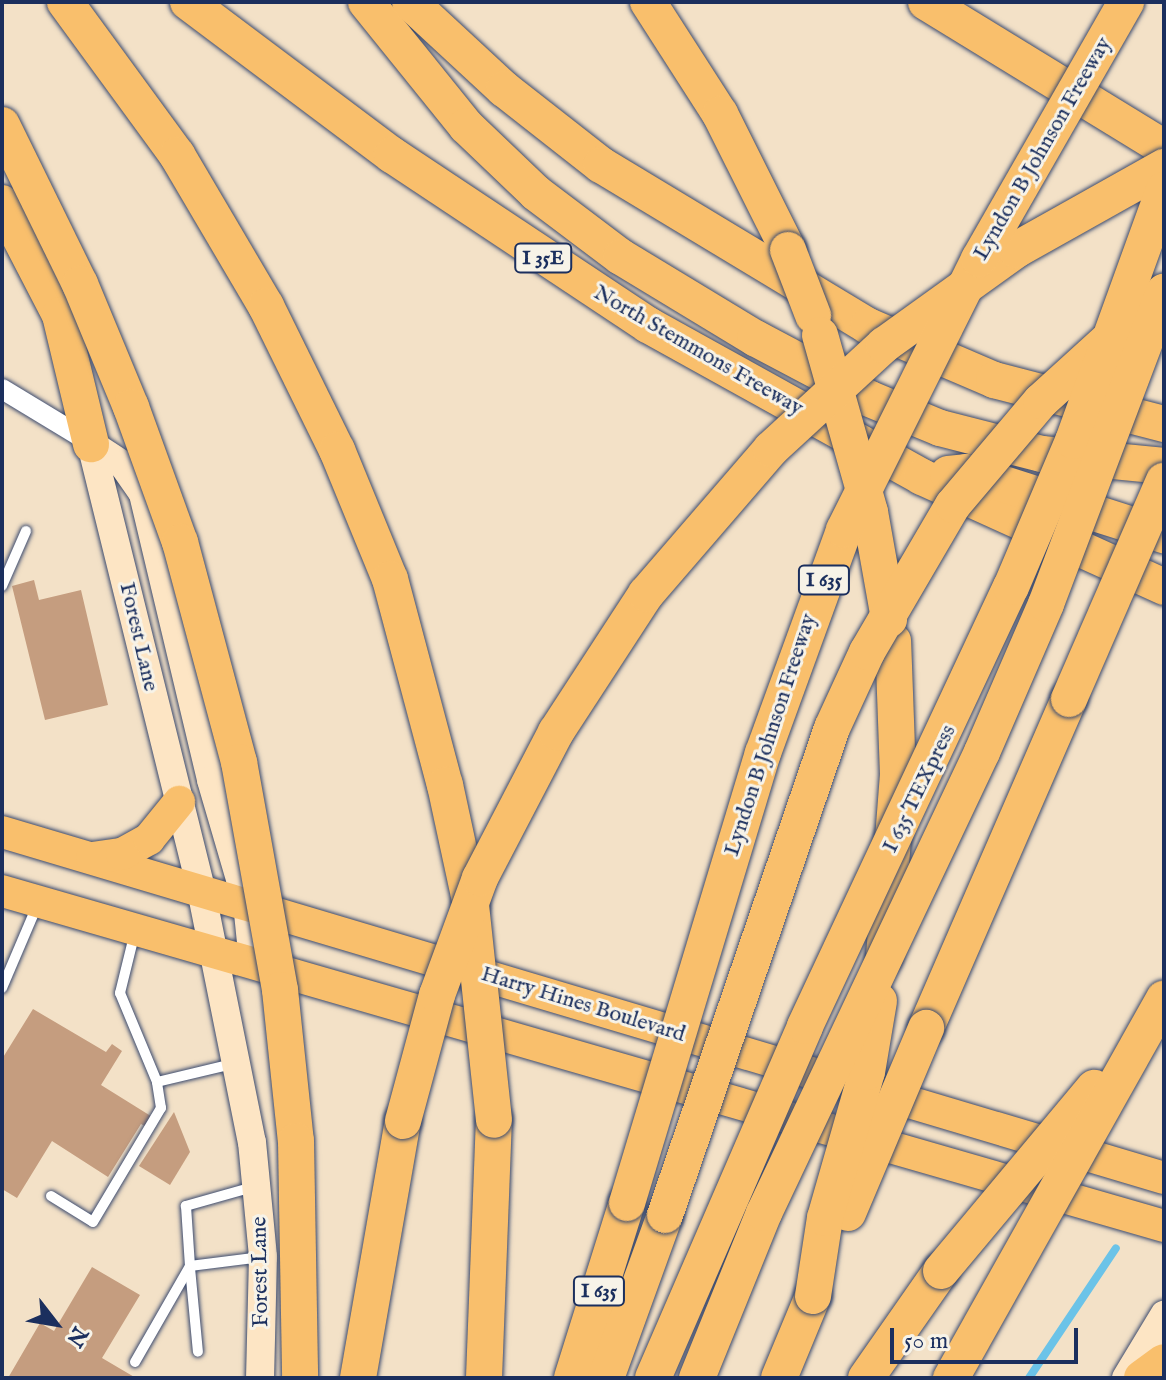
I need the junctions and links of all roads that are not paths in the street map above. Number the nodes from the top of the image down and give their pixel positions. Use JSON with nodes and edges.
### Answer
{"nodes":[{"id":1,"x":65,"y":2,"type":"edge"},
{"id":2,"x":188,"y":2,"type":"edge"},
{"id":3,"x":366,"y":2,"type":"edge"},
{"id":4,"x":410,"y":2,"type":"edge"},
{"id":5,"x":648,"y":2,"type":"edge"},
{"id":6,"x":926,"y":2,"type":"edge"},
{"id":7,"x":1126,"y":2,"type":"edge"},
{"id":8,"x":2,"y":125,"type":"edge"},
{"id":9,"x":1164,"y":148,"type":"edge"},
{"id":10,"x":1164,"y":167,"type":"edge"},
{"id":11,"x":1164,"y":190,"type":"edge"},
{"id":12,"x":2,"y":203,"type":"edge"},
{"id":13,"x":1164,"y":294,"type":"edge"},
{"id":14,"x":2,"y":389,"type":"edge"},
{"id":15,"x":1164,"y":424,"type":"edge"},
{"id":16,"x":91,"y":444,"type":"junction"},
{"id":17,"x":1164,"y":466,"type":"edge"},
{"id":18,"x":922,"y":477,"type":"junction"},
{"id":19,"x":1164,"y":481,"type":"edge"},
{"id":20,"x":26,"y":531,"type":"dead end"},
{"id":21,"x":1164,"y":535,"type":"edge"},
{"id":22,"x":2,"y":586,"type":"edge"},
{"id":23,"x":1164,"y":587,"type":"edge"},
{"id":24,"x":179,"y":802,"type":"junction"},
{"id":25,"x":2,"y":832,"type":"edge"},
{"id":26,"x":90,"y":858,"type":"junction"},
{"id":27,"x":201,"y":890,"type":"junction"},
{"id":28,"x":2,"y":891,"type":"edge"},
{"id":29,"x":38,"y":901,"type":"junction"},
{"id":30,"x":247,"y":903,"type":"junction"},
{"id":31,"x":136,"y":927,"type":"junction"},
{"id":32,"x":212,"y":950,"type":"junction"},
{"id":33,"x":253,"y":962,"type":"junction"},
{"id":34,"x":2,"y":988,"type":"edge"},
{"id":35,"x":1164,"y":999,"type":"edge"},
{"id":36,"x":1164,"y":1018,"type":"edge"},
{"id":37,"x":238,"y":1062,"type":"junction"},
{"id":38,"x":157,"y":1082,"type":"junction"},
{"id":39,"x":1164,"y":1178,"type":"edge"},
{"id":40,"x":258,"y":1186,"type":"junction"},
{"id":41,"x":51,"y":1196,"type":"dead end"},
{"id":42,"x":1164,"y":1226,"type":"edge"},
{"id":43,"x":263,"y":1257,"type":"junction"},
{"id":44,"x":190,"y":1266,"type":"junction"},
{"id":45,"x":813,"y":1296,"type":"junction"},
{"id":46,"x":1164,"y":1315,"type":"edge"},
{"id":47,"x":198,"y":1352,"type":"dead end"},
{"id":48,"x":135,"y":1362,"type":"dead end"},
{"id":49,"x":1164,"y":1362,"type":"edge"},
{"id":50,"x":260,"y":1378,"type":"edge"},
{"id":51,"x":300,"y":1378,"type":"edge"},
{"id":52,"x":358,"y":1378,"type":"edge"},
{"id":53,"x":484,"y":1378,"type":"edge"},
{"id":54,"x":572,"y":1378,"type":"edge"},
{"id":55,"x":606,"y":1378,"type":"edge"},
{"id":56,"x":653,"y":1378,"type":"edge"},
{"id":57,"x":697,"y":1378,"type":"edge"},
{"id":58,"x":779,"y":1378,"type":"edge"},
{"id":59,"x":866,"y":1378,"type":"edge"},
{"id":60,"x":951,"y":1378,"type":"edge"},
{"id":61,"x":1126,"y":1378,"type":"edge"},
{"id":62,"x":1142,"y":1378,"type":"edge"}],
"edges":[{"from":1,"to":53,"type":"highway","bridge":true},
{"from":2,"to":18,"type":"highway","name":"North Stemmons Freeway","number":"I 35E"},
{"from":3,"to":17,"type":"highway"},
{"from":4,"to":15,"type":"highway"},
{"from":5,"to":45,"type":"highway","bridge":true},
{"from":6,"to":9,"type":"highway"},
{"from":7,"to":54,"type":"highway","name":"Lyndon B Johnson Freeway","number":"I 635","bridge":true},
{"from":8,"to":51,"type":"highway","bridge":true},
{"from":10,"to":52,"type":"highway","bridge":true},
{"from":11,"to":56,"type":"highway","name":"I 635 TEXpress","bridge":true},
{"from":12,"to":16,"type":"highway"},
{"from":13,"to":55,"type":"highway","bridge":true},
{"from":13,"to":57,"type":"highway","name":"I 635 TEXpress","bridge":true},
{"from":14,"to":16,"type":"street"},
{"from":16,"to":24,"type":"main road","name":"Forest Lane"},
{"from":16,"to":30,"type":"main road","name":"Forest Lane"},
{"from":18,"to":21,"type":"highway"},
{"from":18,"to":23,"type":"highway","name":"North Stemmons Freeway","number":"I 35E"},
{"from":19,"to":45,"type":"highway","bridge":true},
{"from":20,"to":22,"type":"lane"},
{"from":24,"to":26,"type":"main road"},
{"from":24,"to":27,"type":"main road","name":"Forest Lane"},
{"from":25,"to":26,"type":"main road","name":"Harry Hines Boulevard"},
{"from":26,"to":27,"type":"main road","name":"Harry Hines Boulevard"},
{"from":27,"to":30,"type":"main road","name":"Harry Hines Boulevard"},
{"from":27,"to":32,"type":"main road","name":"Forest Lane"},
{"from":28,"to":29,"type":"main road"},
{"from":29,"to":31,"type":"main road"},
{"from":29,"to":34,"type":"lane"},
{"from":30,"to":33,"type":"main road","name":"Forest Lane"},
{"from":30,"to":39,"type":"main road","name":"Harry Hines Boulevard"},
{"from":31,"to":32,"type":"main road"},
{"from":31,"to":38,"type":"lane"},
{"from":32,"to":33,"type":"main road"},
{"from":32,"to":37,"type":"main road","name":"Forest Lane"},
{"from":33,"to":42,"type":"main road"},
{"from":35,"to":60,"type":"highway","bridge":true},
{"from":36,"to":59,"type":"highway","bridge":true},
{"from":37,"to":38,"type":"lane"},
{"from":37,"to":40,"type":"main road","name":"Forest Lane"},
{"from":38,"to":41,"type":"lane"},
{"from":40,"to":43,"type":"main road","name":"Forest Lane"},
{"from":40,"to":44,"type":"lane"},
{"from":43,"to":44,"type":"lane"},
{"from":43,"to":50,"type":"main road","name":"Forest Lane"},
{"from":44,"to":47,"type":"lane"},
{"from":44,"to":48,"type":"lane"},
{"from":45,"to":58,"type":"highway"},
{"from":46,"to":61,"type":"main road"},
{"from":49,"to":62,"type":"highway"}]}
